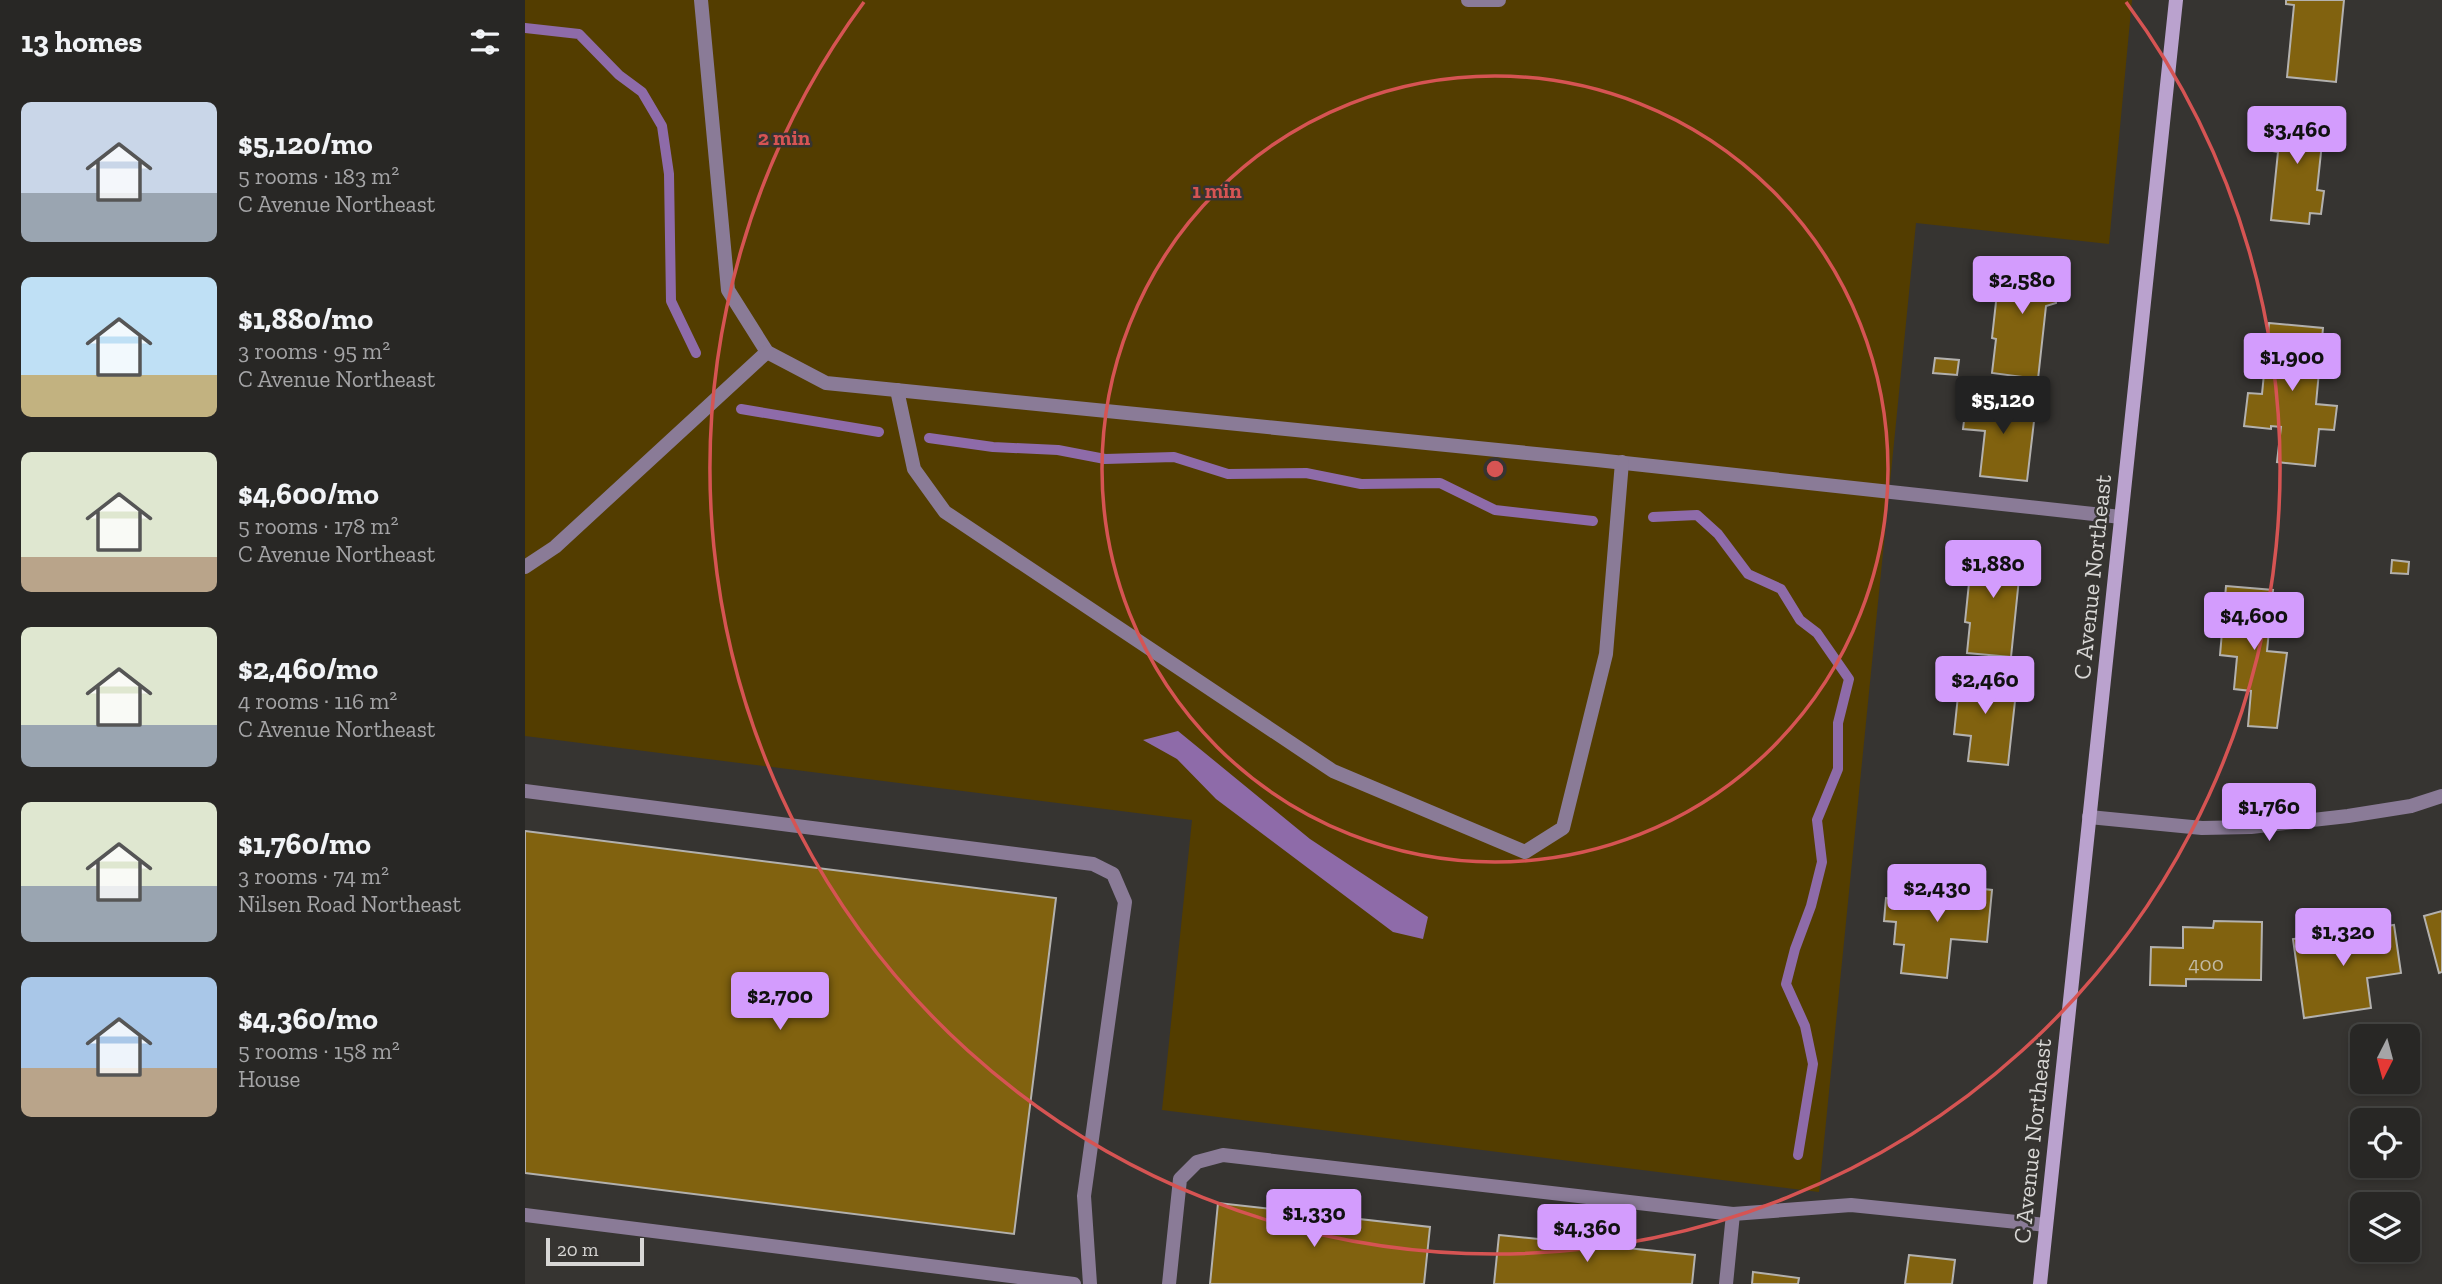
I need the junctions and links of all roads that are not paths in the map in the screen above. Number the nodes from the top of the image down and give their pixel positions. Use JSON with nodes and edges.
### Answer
{"nodes":[{"id":1,"x":701,"y":0,"type":"edge"},
{"id":2,"x":1468,"y":0,"type":"edge"},
{"id":3,"x":1499,"y":0,"type":"edge"},
{"id":4,"x":2176,"y":0,"type":"edge"},
{"id":5,"x":767,"y":352,"type":"junction"},
{"id":6,"x":897,"y":390,"type":"junction"},
{"id":7,"x":1622,"y":462,"type":"junction"},
{"id":8,"x":2121,"y":517,"type":"junction"},
{"id":9,"x":525,"y":568,"type":"edge"},
{"id":10,"x":525,"y":791,"type":"edge"},
{"id":11,"x":2442,"y":796,"type":"edge"},
{"id":12,"x":2089,"y":817,"type":"junction"},
{"id":13,"x":1733,"y":1214,"type":"junction"},
{"id":14,"x":525,"y":1215,"type":"edge"},
{"id":15,"x":2046,"y":1225,"type":"junction"},
{"id":16,"x":1075,"y":1284,"type":"edge"},
{"id":17,"x":1090,"y":1284,"type":"edge"},
{"id":18,"x":1169,"y":1284,"type":"edge"},
{"id":19,"x":1726,"y":1284,"type":"edge"},
{"id":20,"x":2040,"y":1284,"type":"edge"}],
"edges":[{"from":1,"to":5,"type":"street"},
{"from":2,"to":3,"type":"street"},
{"from":4,"to":8,"type":"street","name":"C Avenue Northeast"},
{"from":5,"to":6,"type":"street"},
{"from":5,"to":9,"type":"street"},
{"from":6,"to":7,"type":"street"},
{"from":6,"to":7,"type":"street"},
{"from":7,"to":8,"type":"street"},
{"from":8,"to":12,"type":"street","name":"C Avenue Northeast"},
{"from":10,"to":17,"type":"street"},
{"from":11,"to":12,"type":"street"},
{"from":12,"to":15,"type":"street","name":"C Avenue Northeast"},
{"from":13,"to":15,"type":"street"},
{"from":13,"to":18,"type":"street"},
{"from":13,"to":19,"type":"street"},
{"from":14,"to":16,"type":"street"},
{"from":15,"to":20,"type":"street","name":"C Avenue Northeast"}]}
